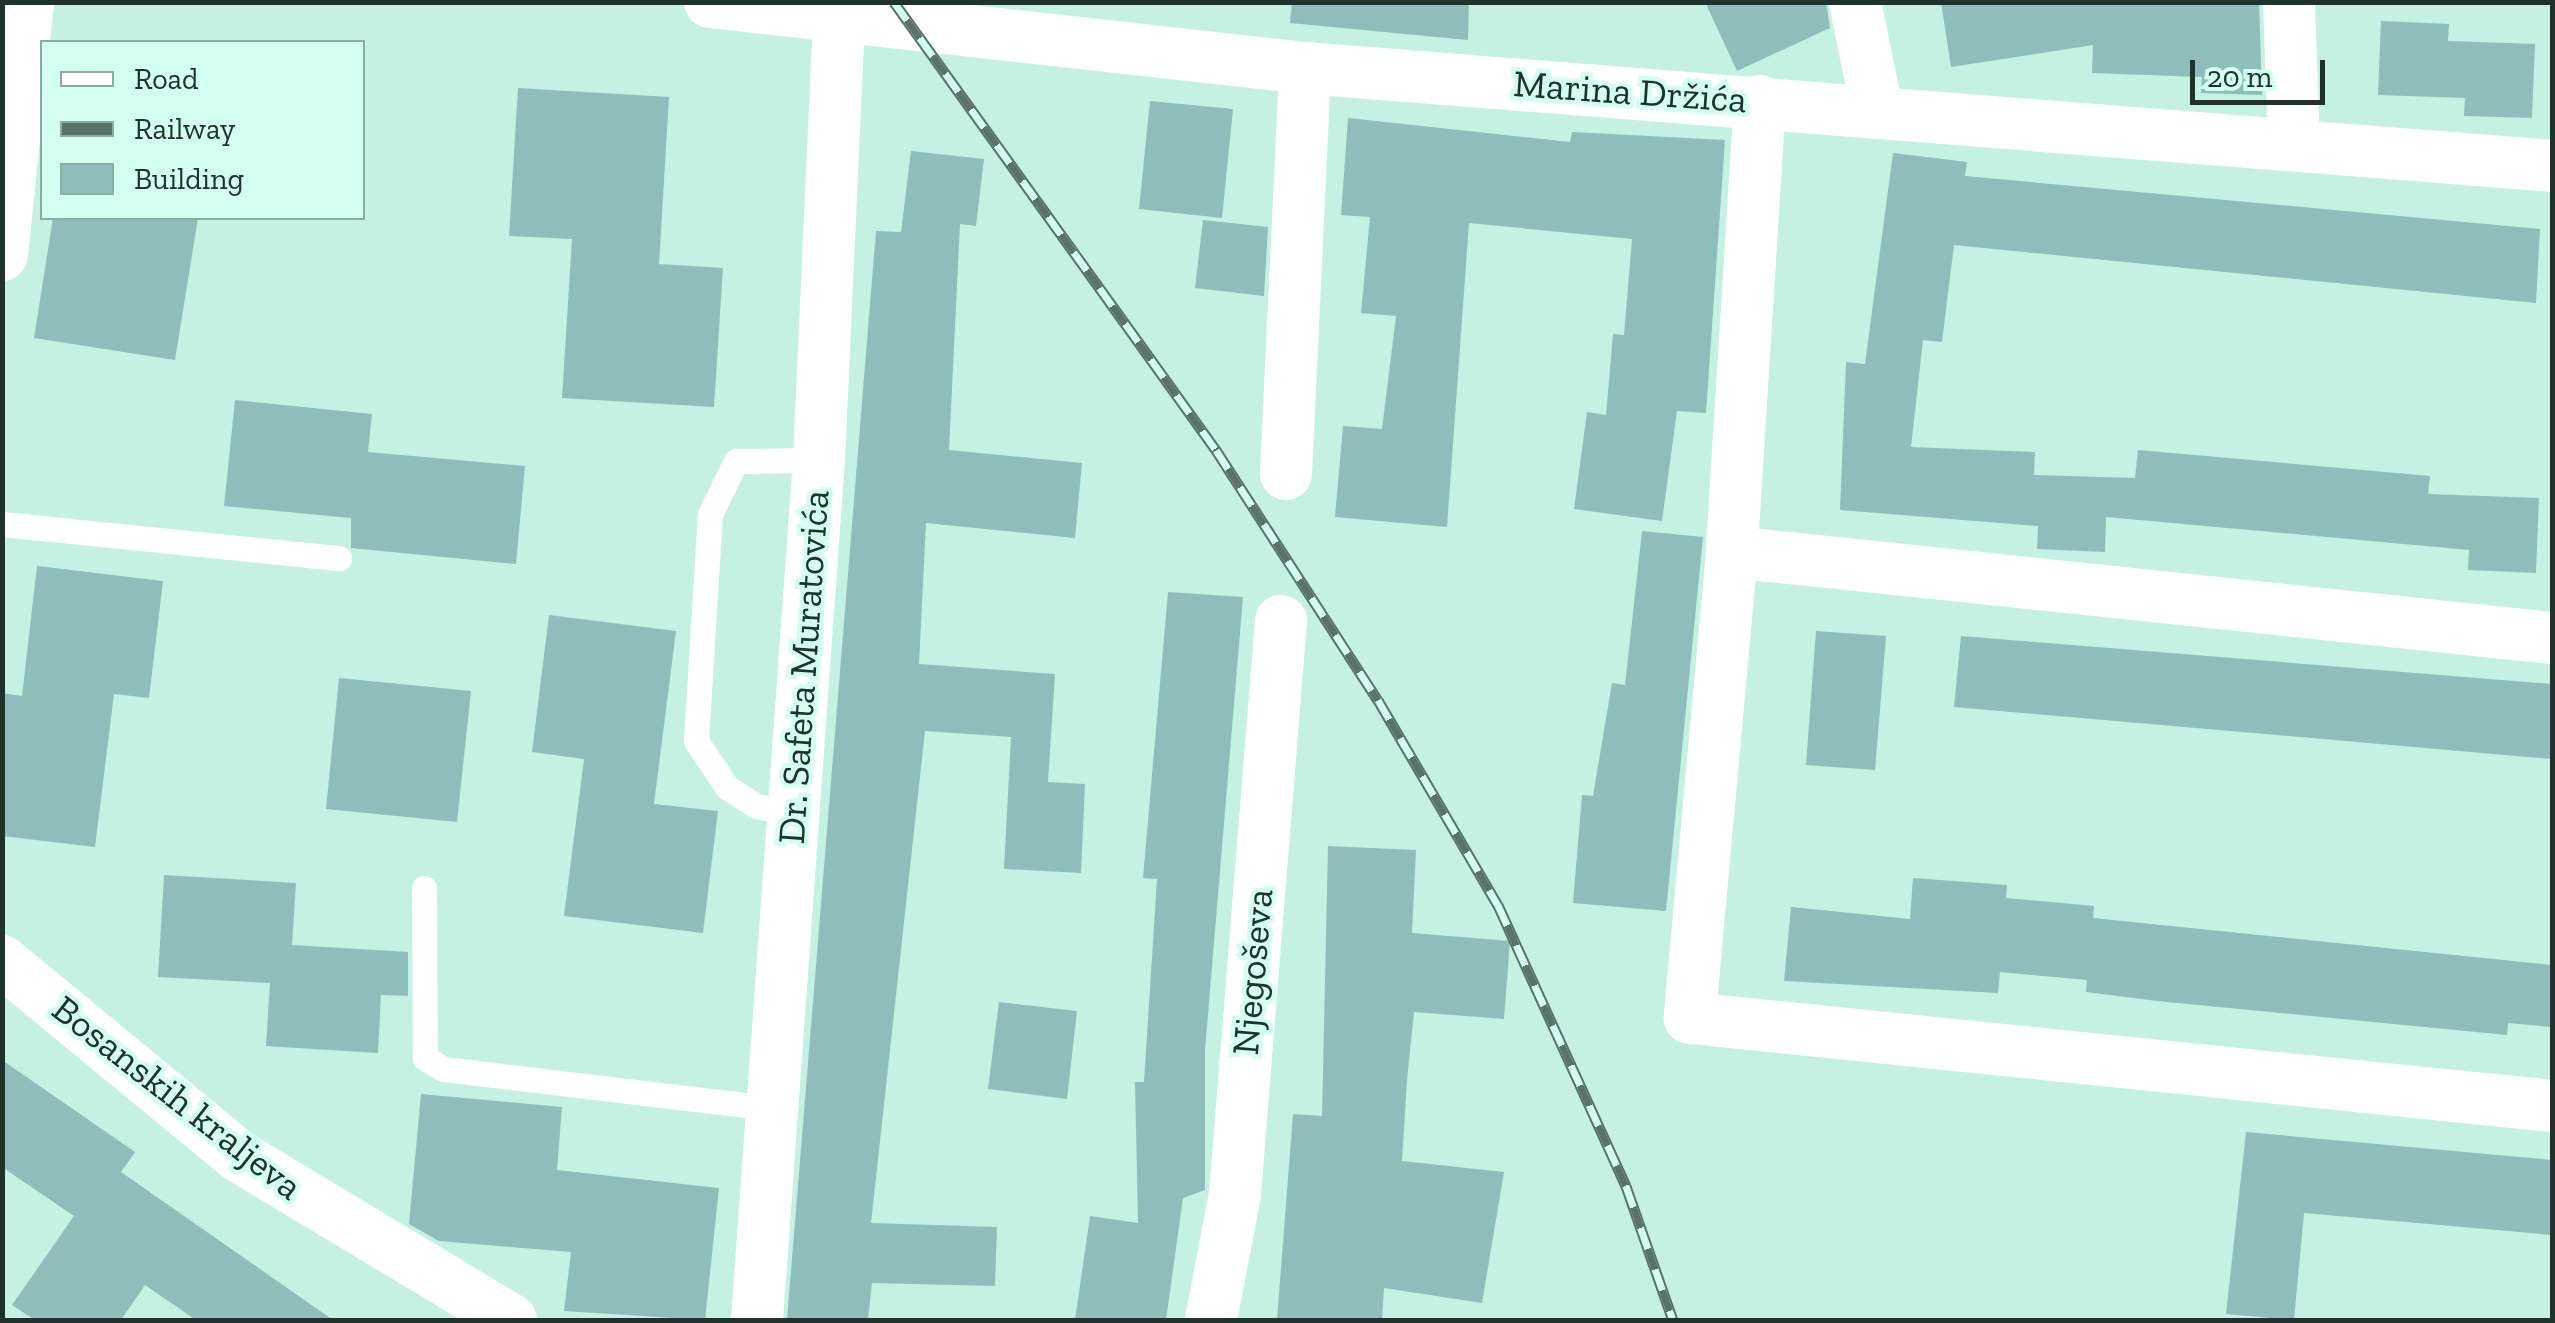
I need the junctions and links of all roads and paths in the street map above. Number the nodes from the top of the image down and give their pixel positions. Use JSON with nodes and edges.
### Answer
{"nodes":[{"id":1,"x":28,"y":2,"type":"edge"},
{"id":2,"x":710,"y":2,"type":"edge"},
{"id":3,"x":1856,"y":2,"type":"edge"},
{"id":4,"x":2288,"y":2,"type":"edge"},
{"id":5,"x":811,"y":8,"type":"edge"},
{"id":6,"x":1305,"y":68,"type":"junction"},
{"id":7,"x":1760,"y":101,"type":"junction"},
{"id":8,"x":1878,"y":110,"type":"junction"},
{"id":9,"x":2294,"y":145,"type":"junction"},
{"id":10,"x":2552,"y":166,"type":"edge"},
{"id":11,"x":2,"y":255,"type":"edge"},
{"id":12,"x":819,"y":460,"type":"junction"},
{"id":13,"x":1286,"y":474,"type":"dead end"},
{"id":14,"x":2,"y":524,"type":"edge"},
{"id":15,"x":1732,"y":552,"type":"junction"},
{"id":16,"x":339,"y":558,"type":"dead end"},
{"id":17,"x":1281,"y":621,"type":"dead end"},
{"id":18,"x":2552,"y":638,"type":"edge"},
{"id":19,"x":794,"y":812,"type":"junction"},
{"id":20,"x":424,"y":888,"type":"dead end"},
{"id":21,"x":2,"y":961,"type":"edge"},
{"id":22,"x":2552,"y":1106,"type":"edge"},
{"id":23,"x":772,"y":1108,"type":"junction"},
{"id":24,"x":511,"y":1320,"type":"edge"},
{"id":25,"x":757,"y":1320,"type":"edge"},
{"id":26,"x":1210,"y":1320,"type":"edge"}],
"edges":[{"from":1,"to":11,"type":"street"},
{"from":2,"to":5,"type":"street","name":"Marina Držića"},
{"from":3,"to":8,"type":"street"},
{"from":4,"to":9,"type":"street"},
{"from":5,"to":6,"type":"street","name":"Marina Držića"},
{"from":5,"to":12,"type":"street","name":"Dr. Safeta Muratovića"},
{"from":6,"to":7,"type":"street","name":"Marina Držića"},
{"from":6,"to":13,"type":"street"},
{"from":7,"to":8,"type":"street","name":"Marina Držića"},
{"from":7,"to":15,"type":"street"},
{"from":8,"to":9,"type":"street","name":"Marina Držića"},
{"from":9,"to":10,"type":"street","name":"Marina Držića"},
{"from":12,"to":19,"type":"street","name":"Dr. Safeta Muratovića"},
{"from":12,"to":19,"type":"lane"},
{"from":14,"to":16,"type":"lane"},
{"from":15,"to":18,"type":"street"},
{"from":15,"to":22,"type":"street"},
{"from":17,"to":26,"type":"street","name":"Njegoševa"},
{"from":19,"to":23,"type":"street","name":"Dr. Safeta Muratovića"},
{"from":20,"to":23,"type":"lane"},
{"from":21,"to":24,"type":"street","name":"Bosanskih kraljeva"},
{"from":23,"to":25,"type":"street","name":"Dr. Safeta Muratovića"}]}
